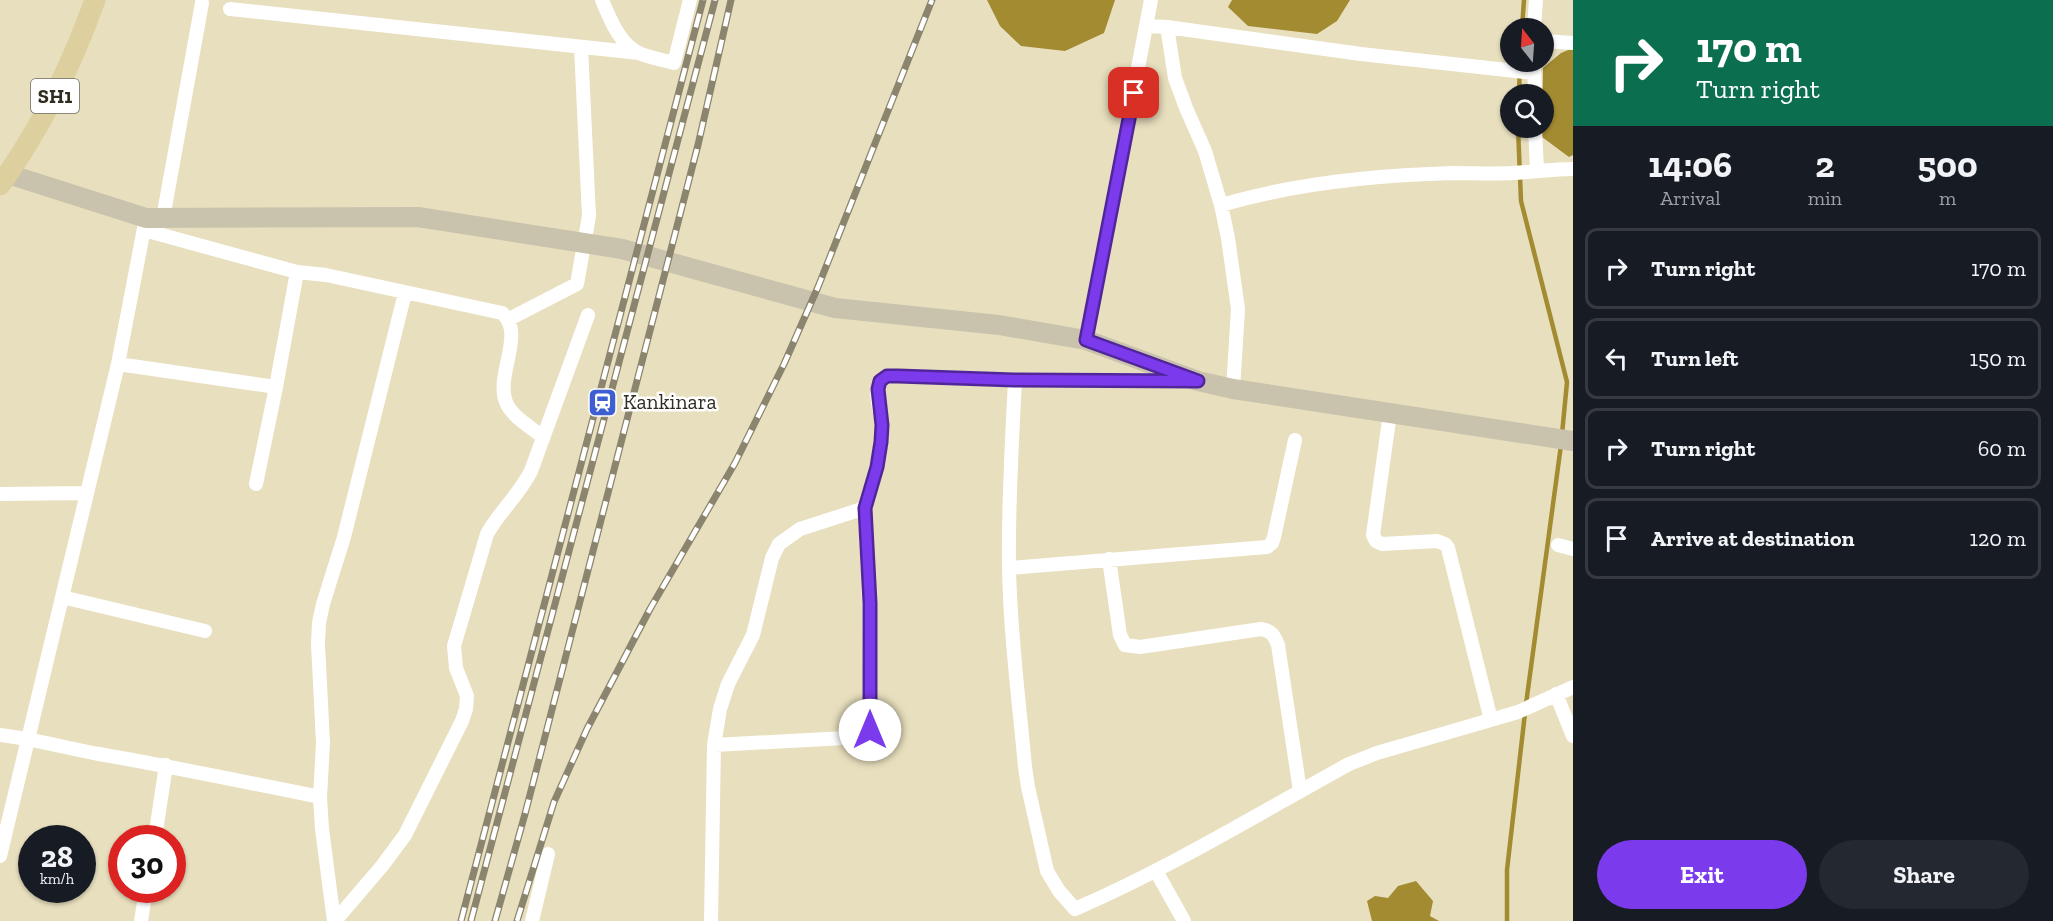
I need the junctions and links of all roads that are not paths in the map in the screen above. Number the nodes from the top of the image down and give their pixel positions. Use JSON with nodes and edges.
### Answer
{"nodes":[{"id":1,"x":95,"y":0,"type":"edge"},
{"id":2,"x":602,"y":0,"type":"edge"},
{"id":3,"x":690,"y":0,"type":"edge"},
{"id":4,"x":1151,"y":0,"type":"edge"},
{"id":5,"x":1536,"y":0,"type":"edge"},
{"id":6,"x":202,"y":3,"type":"dead end"},
{"id":7,"x":230,"y":9,"type":"dead end"},
{"id":8,"x":1535,"y":18,"type":"edge"},
{"id":9,"x":1147,"y":26,"type":"junction"},
{"id":10,"x":1167,"y":27,"type":"junction"},
{"id":11,"x":1554,"y":42,"type":"edge"},
{"id":12,"x":1573,"y":43,"type":"edge"},
{"id":13,"x":581,"y":47,"type":"junction"},
{"id":14,"x":639,"y":53,"type":"junction"},
{"id":15,"x":1500,"y":69,"type":"edge"},
{"id":16,"x":1533,"y":138,"type":"edge"},
{"id":17,"x":1573,"y":169,"type":"edge"},
{"id":18,"x":1527,"y":172,"type":"junction"},
{"id":19,"x":4,"y":179,"type":"edge"},
{"id":20,"x":1221,"y":205,"type":"junction"},
{"id":21,"x":151,"y":222,"type":"junction"},
{"id":22,"x":297,"y":272,"type":"junction"},
{"id":23,"x":405,"y":293,"type":"junction"},
{"id":24,"x":588,"y":315,"type":"dead end"},
{"id":25,"x":509,"y":319,"type":"junction"},
{"id":26,"x":1086,"y":340,"type":"junction"},
{"id":27,"x":118,"y":364,"type":"junction"},
{"id":28,"x":1014,"y":380,"type":"junction"},
{"id":29,"x":1198,"y":381,"type":"junction"},
{"id":30,"x":276,"y":387,"type":"junction"},
{"id":31,"x":1233,"y":389,"type":"junction"},
{"id":32,"x":1390,"y":413,"type":"junction"},
{"id":33,"x":543,"y":437,"type":"junction"},
{"id":34,"x":1567,"y":440,"type":"edge"},
{"id":35,"x":1294,"y":441,"type":"dead end"},
{"id":36,"x":256,"y":484,"type":"dead end"},
{"id":37,"x":87,"y":493,"type":"junction"},
{"id":38,"x":0,"y":494,"type":"edge"},
{"id":39,"x":865,"y":508,"type":"junction"},
{"id":40,"x":1558,"y":545,"type":"dead end"},
{"id":41,"x":1573,"y":549,"type":"edge"},
{"id":42,"x":1109,"y":559,"type":"junction"},
{"id":43,"x":1009,"y":568,"type":"junction"},
{"id":44,"x":62,"y":597,"type":"junction"},
{"id":45,"x":205,"y":631,"type":"dead end"},
{"id":46,"x":1573,"y":687,"type":"edge"},
{"id":47,"x":1556,"y":694,"type":"junction"},
{"id":48,"x":1491,"y":720,"type":"junction"},
{"id":49,"x":0,"y":735,"type":"edge"},
{"id":50,"x":1573,"y":736,"type":"edge"},
{"id":51,"x":27,"y":738,"type":"junction"},
{"id":52,"x":714,"y":745,"type":"junction"},
{"id":53,"x":166,"y":765,"type":"junction"},
{"id":54,"x":1300,"y":791,"type":"junction"},
{"id":55,"x":320,"y":797,"type":"junction"},
{"id":56,"x":156,"y":825,"type":"edge"},
{"id":57,"x":1,"y":848,"type":"edge"},
{"id":58,"x":548,"y":854,"type":"dead end"},
{"id":59,"x":1156,"y":871,"type":"junction"},
{"id":60,"x":144,"y":903,"type":"edge"},
{"id":61,"x":1076,"y":915,"type":"edge"},
{"id":62,"x":141,"y":921,"type":"edge"},
{"id":63,"x":335,"y":921,"type":"edge"},
{"id":64,"x":532,"y":921,"type":"edge"},
{"id":65,"x":711,"y":921,"type":"edge"},
{"id":66,"x":1184,"y":921,"type":"edge"}],
"edges":[{"from":1,"to":19,"type":"main road","number":"SH1"},
{"from":2,"to":14,"type":"street"},
{"from":3,"to":14,"type":"street"},
{"from":4,"to":9,"type":"street"},
{"from":5,"to":8,"type":"street"},
{"from":6,"to":21,"type":"street"},
{"from":7,"to":13,"type":"street"},
{"from":9,"to":10,"type":"street"},
{"from":9,"to":26,"type":"street"},
{"from":10,"to":15,"type":"street"},
{"from":10,"to":20,"type":"street"},
{"from":11,"to":12,"type":"street"},
{"from":13,"to":14,"type":"street"},
{"from":13,"to":25,"type":"street"},
{"from":16,"to":18,"type":"street"},
{"from":17,"to":18,"type":"street"},
{"from":18,"to":20,"type":"street"},
{"from":19,"to":21,"type":"main road"},
{"from":20,"to":31,"type":"street"},
{"from":21,"to":22,"type":"street"},
{"from":21,"to":26,"type":"main road"},
{"from":21,"to":27,"type":"street"},
{"from":22,"to":23,"type":"street"},
{"from":22,"to":30,"type":"street"},
{"from":23,"to":25,"type":"street"},
{"from":23,"to":55,"type":"street"},
{"from":24,"to":33,"type":"street"},
{"from":25,"to":33,"type":"street"},
{"from":26,"to":29,"type":"main road"},
{"from":27,"to":30,"type":"street"},
{"from":27,"to":37,"type":"street"},
{"from":28,"to":29,"type":"street"},
{"from":28,"to":39,"type":"street"},
{"from":28,"to":43,"type":"street"},
{"from":29,"to":31,"type":"main road"},
{"from":30,"to":36,"type":"street"},
{"from":31,"to":32,"type":"main road"},
{"from":32,"to":34,"type":"main road"},
{"from":32,"to":48,"type":"street"},
{"from":33,"to":63,"type":"street"},
{"from":35,"to":42,"type":"street"},
{"from":37,"to":38,"type":"street"},
{"from":37,"to":44,"type":"street"},
{"from":39,"to":52,"type":"street"},
{"from":39,"to":52,"type":"street"},
{"from":40,"to":41,"type":"street"},
{"from":42,"to":43,"type":"street"},
{"from":42,"to":54,"type":"street"},
{"from":43,"to":61,"type":"street"},
{"from":44,"to":45,"type":"street"},
{"from":44,"to":51,"type":"street"},
{"from":46,"to":47,"type":"street"},
{"from":47,"to":48,"type":"street"},
{"from":47,"to":50,"type":"street"},
{"from":48,"to":54,"type":"street"},
{"from":49,"to":51,"type":"street"},
{"from":51,"to":53,"type":"street"},
{"from":51,"to":57,"type":"street"},
{"from":52,"to":65,"type":"street"},
{"from":53,"to":55,"type":"street"},
{"from":53,"to":56,"type":"street"},
{"from":54,"to":59,"type":"street"},
{"from":55,"to":63,"type":"street"},
{"from":58,"to":64,"type":"street"},
{"from":59,"to":61,"type":"street"},
{"from":59,"to":66,"type":"street"},
{"from":60,"to":62,"type":"street"}]}
